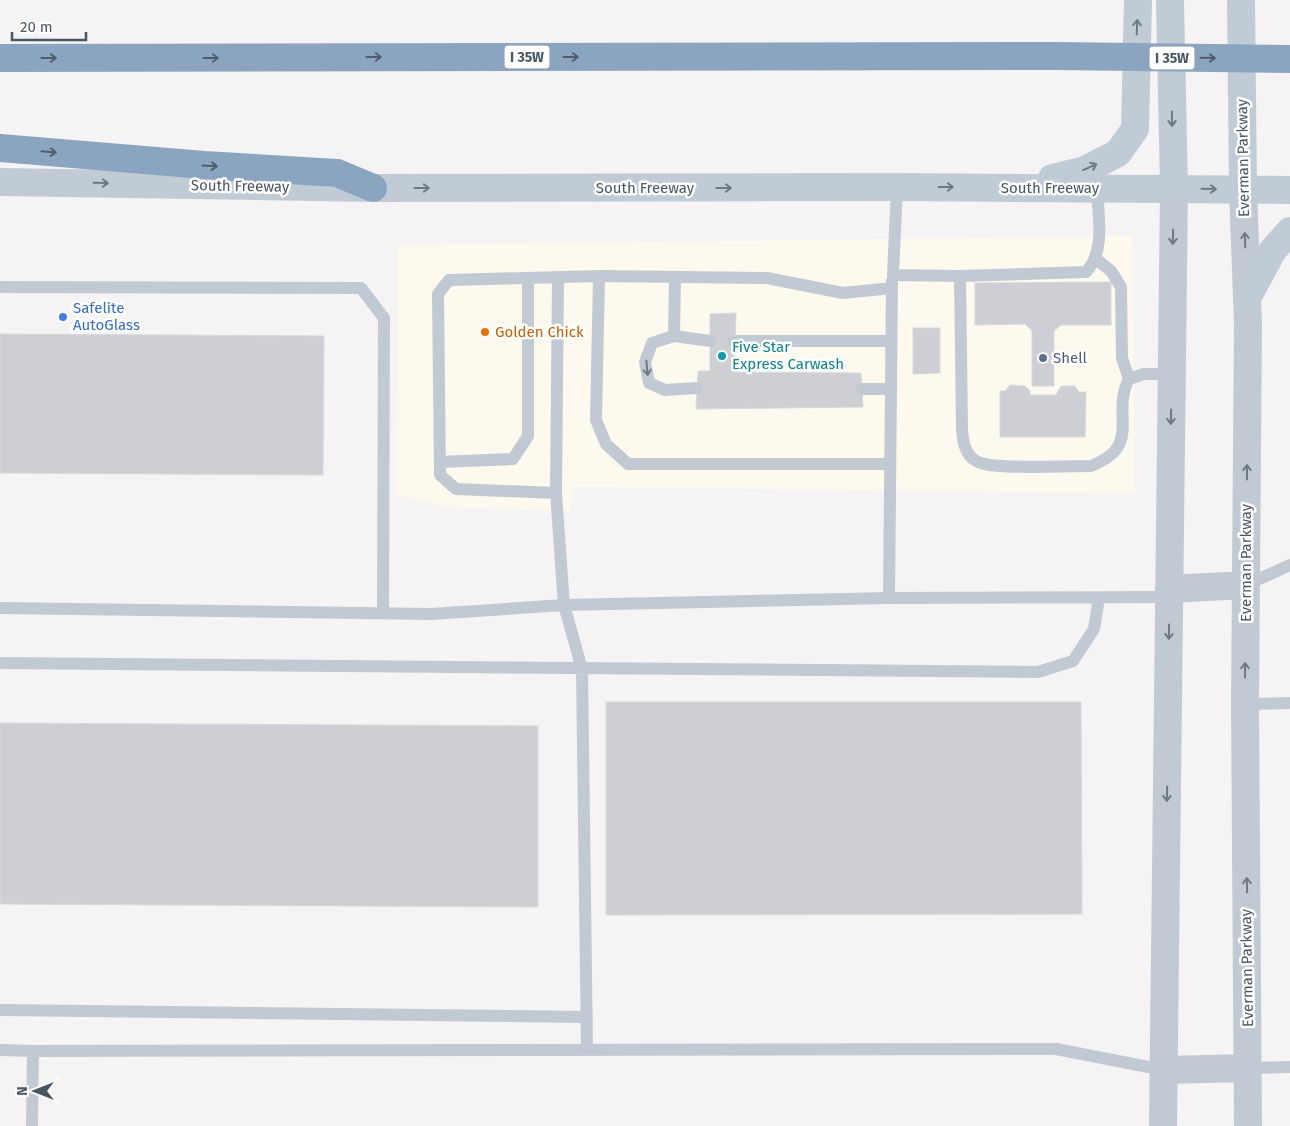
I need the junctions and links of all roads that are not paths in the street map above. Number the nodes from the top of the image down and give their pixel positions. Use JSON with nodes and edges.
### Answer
{"nodes":[{"id":1,"x":1138,"y":0,"type":"edge"},
{"id":2,"x":1170,"y":0,"type":"edge"},
{"id":3,"x":1241,"y":0,"type":"edge"},
{"id":4,"x":0,"y":58,"type":"edge"},
{"id":5,"x":1290,"y":59,"type":"edge"},
{"id":6,"x":0,"y":148,"type":"edge"},
{"id":7,"x":0,"y":182,"type":"edge"},
{"id":8,"x":897,"y":187,"type":"junction"},
{"id":9,"x":373,"y":188,"type":"junction"},
{"id":10,"x":1009,"y":188,"type":"junction"},
{"id":11,"x":1097,"y":188,"type":"junction"},
{"id":12,"x":1174,"y":188,"type":"junction"},
{"id":13,"x":1243,"y":189,"type":"junction"},
{"id":14,"x":1290,"y":190,"type":"edge"},
{"id":15,"x":1290,"y":230,"type":"edge"},
{"id":16,"x":1096,"y":258,"type":"junction"},
{"id":17,"x":893,"y":275,"type":"junction"},
{"id":18,"x":599,"y":276,"type":"junction"},
{"id":19,"x":960,"y":276,"type":"junction"},
{"id":20,"x":558,"y":277,"type":"junction"},
{"id":21,"x":675,"y":277,"type":"junction"},
{"id":22,"x":528,"y":278,"type":"junction"},
{"id":23,"x":0,"y":287,"type":"edge"},
{"id":24,"x":892,"y":288,"type":"junction"},
{"id":25,"x":1247,"y":298,"type":"junction"},
{"id":26,"x":674,"y":336,"type":"junction"},
{"id":27,"x":710,"y":341,"type":"dead end"},
{"id":28,"x":734,"y":341,"type":"dead end"},
{"id":29,"x":891,"y":341,"type":"junction"},
{"id":30,"x":1172,"y":374,"type":"junction"},
{"id":31,"x":1129,"y":379,"type":"junction"},
{"id":32,"x":697,"y":388,"type":"dead end"},
{"id":33,"x":862,"y":389,"type":"dead end"},
{"id":34,"x":890,"y":389,"type":"junction"},
{"id":35,"x":440,"y":462,"type":"junction"},
{"id":36,"x":890,"y":464,"type":"junction"},
{"id":37,"x":556,"y":493,"type":"junction"},
{"id":38,"x":1290,"y":565,"type":"edge"},
{"id":39,"x":1246,"y":585,"type":"junction"},
{"id":40,"x":1169,"y":593,"type":"junction"},
{"id":41,"x":889,"y":598,"type":"junction"},
{"id":42,"x":1099,"y":598,"type":"junction"},
{"id":43,"x":564,"y":605,"type":"junction"},
{"id":44,"x":0,"y":608,"type":"edge"},
{"id":45,"x":383,"y":613,"type":"junction"},
{"id":46,"x":0,"y":662,"type":"edge"},
{"id":47,"x":582,"y":669,"type":"junction"},
{"id":48,"x":1290,"y":703,"type":"edge"},
{"id":49,"x":1245,"y":704,"type":"junction"},
{"id":50,"x":0,"y":1010,"type":"edge"},
{"id":51,"x":587,"y":1017,"type":"junction"},
{"id":52,"x":0,"y":1050,"type":"edge"},
{"id":53,"x":587,"y":1050,"type":"junction"},
{"id":54,"x":33,"y":1051,"type":"junction"},
{"id":55,"x":1290,"y":1067,"type":"edge"},
{"id":56,"x":1248,"y":1068,"type":"junction"},
{"id":57,"x":1164,"y":1070,"type":"junction"},
{"id":58,"x":32,"y":1126,"type":"edge"},
{"id":59,"x":1163,"y":1126,"type":"edge"},
{"id":60,"x":1248,"y":1126,"type":"edge"}],
"edges":[{"from":10,"to":1,"type":"main road","one_way":true},
{"from":2,"to":12,"type":"main road","one_way":true},
{"from":3,"to":13,"type":"main road","name":"Everman Parkway"},
{"from":4,"to":5,"type":"highway","number":"I 35W","one_way":true},
{"from":6,"to":9,"type":"highway","one_way":true},
{"from":7,"to":9,"type":"main road","name":"South Freeway","one_way":true},
{"from":9,"to":8,"type":"main road","name":"South Freeway","one_way":true},
{"from":8,"to":10,"type":"main road","name":"South Freeway","one_way":true},
{"from":8,"to":17,"type":"lane"},
{"from":10,"to":11,"type":"main road","name":"South Freeway"},
{"from":11,"to":12,"type":"main road","name":"South Freeway"},
{"from":11,"to":16,"type":"lane"},
{"from":12,"to":13,"type":"main road","name":"South Freeway","one_way":true},
{"from":12,"to":30,"type":"street","one_way":true},
{"from":13,"to":14,"type":"main road","name":"South Freeway"},
{"from":25,"to":13,"type":"street","name":"Everman Parkway","one_way":true},
{"from":15,"to":25,"type":"main road"},
{"from":16,"to":19,"type":"lane"},
{"from":16,"to":31,"type":"lane"},
{"from":17,"to":19,"type":"lane"},
{"from":17,"to":24,"type":"lane"},
{"from":18,"to":20,"type":"lane"},
{"from":18,"to":21,"type":"lane"},
{"from":18,"to":36,"type":"lane"},
{"from":19,"to":31,"type":"lane"},
{"from":20,"to":22,"type":"lane"},
{"from":20,"to":37,"type":"lane"},
{"from":21,"to":24,"type":"lane"},
{"from":21,"to":26,"type":"lane"},
{"from":22,"to":35,"type":"lane"},
{"from":22,"to":35,"type":"lane"},
{"from":23,"to":45,"type":"lane"},
{"from":24,"to":29,"type":"lane"},
{"from":39,"to":25,"type":"street","name":"Everman Parkway","one_way":true},
{"from":26,"to":27,"type":"lane"},
{"from":26,"to":32,"type":"lane","one_way":true},
{"from":28,"to":29,"type":"lane"},
{"from":29,"to":34,"type":"lane"},
{"from":30,"to":31,"type":"lane"},
{"from":30,"to":40,"type":"street","one_way":true},
{"from":33,"to":34,"type":"lane"},
{"from":34,"to":36,"type":"lane"},
{"from":35,"to":37,"type":"lane"},
{"from":36,"to":41,"type":"lane"},
{"from":37,"to":43,"type":"lane"},
{"from":38,"to":39,"type":"lane"},
{"from":39,"to":40,"type":"street"},
{"from":49,"to":39,"type":"street","name":"Everman Parkway","one_way":true},
{"from":40,"to":42,"type":"lane"},
{"from":40,"to":57,"type":"street","one_way":true},
{"from":41,"to":42,"type":"lane"},
{"from":41,"to":43,"type":"lane"},
{"from":42,"to":47,"type":"lane"},
{"from":43,"to":45,"type":"lane"},
{"from":43,"to":47,"type":"lane"},
{"from":44,"to":45,"type":"lane"},
{"from":46,"to":47,"type":"lane"},
{"from":47,"to":51,"type":"lane"},
{"from":48,"to":49,"type":"lane"},
{"from":56,"to":49,"type":"street","name":"Everman Parkway","one_way":true},
{"from":50,"to":51,"type":"lane"},
{"from":51,"to":53,"type":"lane"},
{"from":52,"to":54,"type":"lane"},
{"from":53,"to":54,"type":"lane"},
{"from":53,"to":57,"type":"lane"},
{"from":54,"to":58,"type":"lane"},
{"from":55,"to":56,"type":"lane"},
{"from":56,"to":57,"type":"street"},
{"from":56,"to":60,"type":"street","name":"Everman Parkway"},
{"from":57,"to":59,"type":"street"}]}
